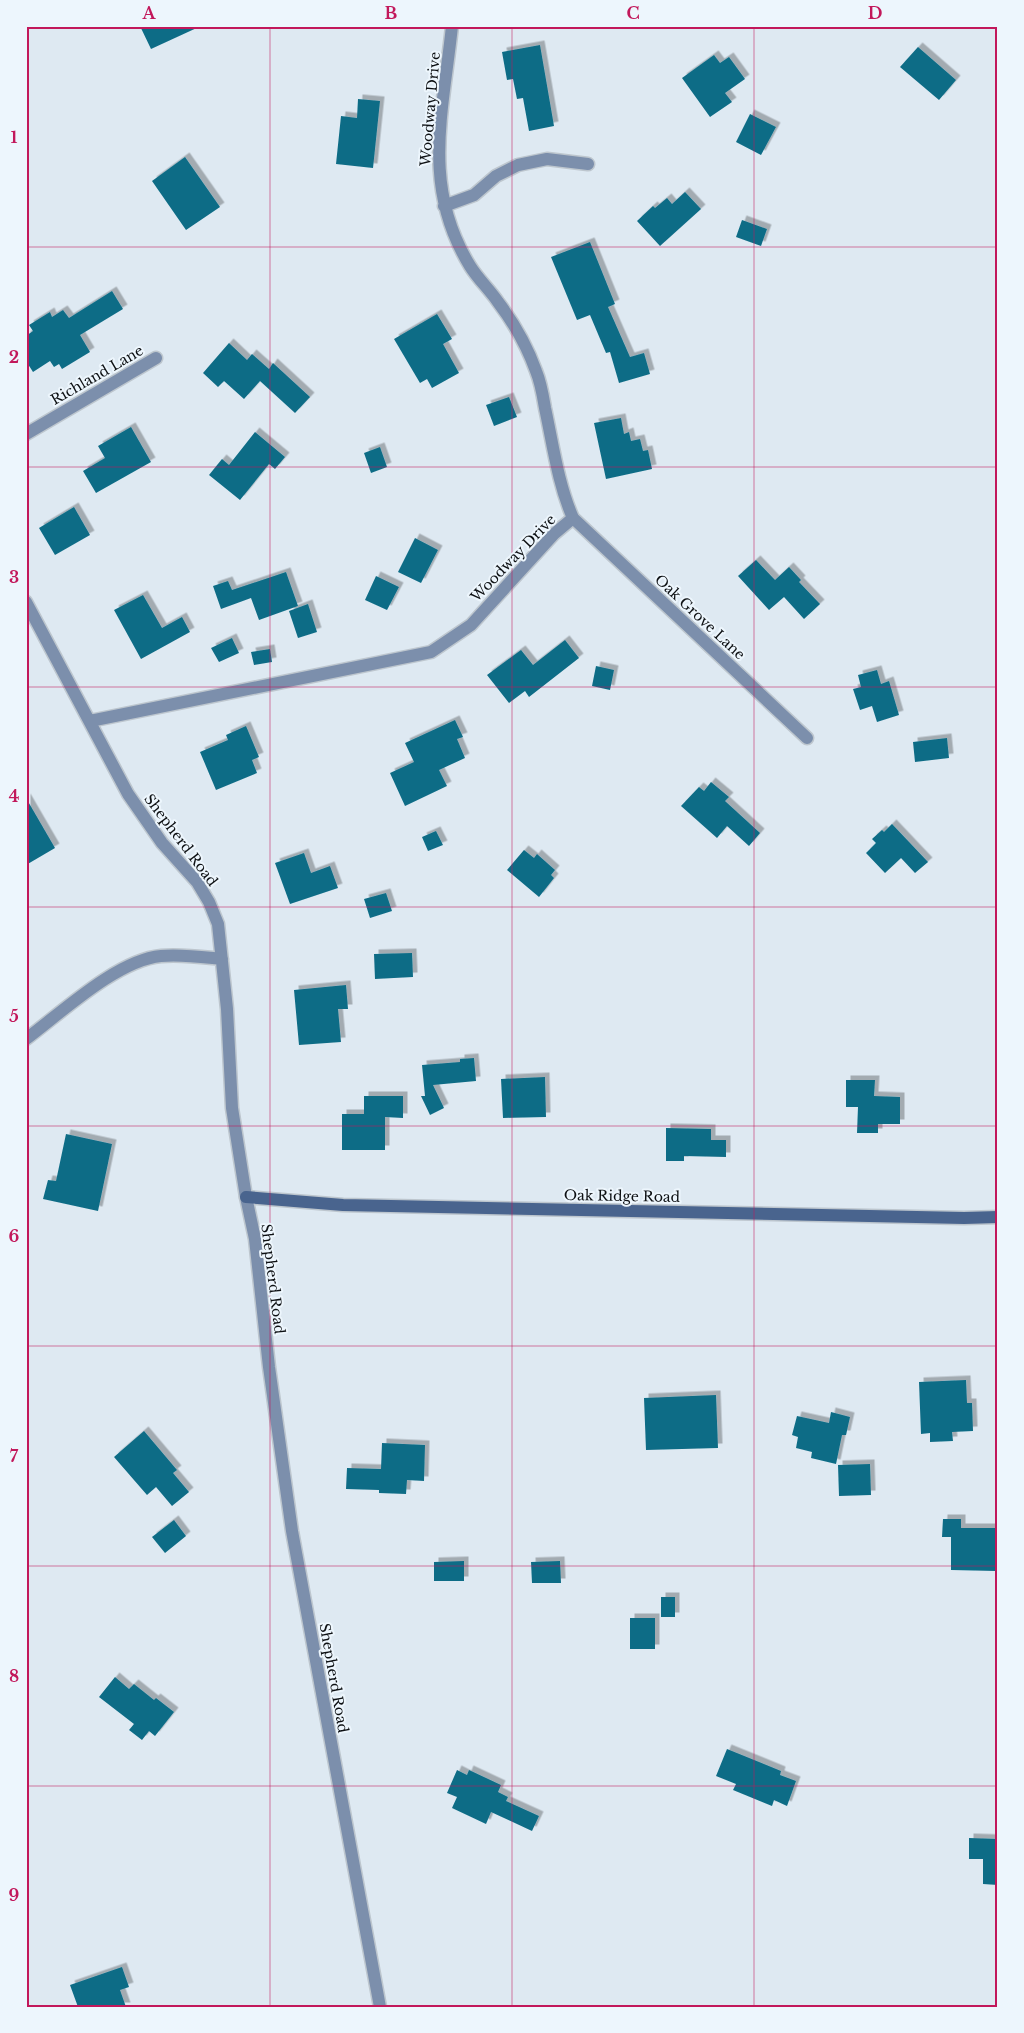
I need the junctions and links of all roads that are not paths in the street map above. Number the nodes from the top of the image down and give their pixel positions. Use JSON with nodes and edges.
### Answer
{"nodes":[{"id":1,"x":452,"y":26,"type":"edge"},
{"id":2,"x":588,"y":164,"type":"dead end"},
{"id":3,"x":444,"y":206,"type":"junction"},
{"id":4,"x":156,"y":358,"type":"dead end"},
{"id":5,"x":26,"y":434,"type":"edge"},
{"id":6,"x":573,"y":518,"type":"junction"},
{"id":7,"x":26,"y":602,"type":"edge"},
{"id":8,"x":90,"y":721,"type":"junction"},
{"id":9,"x":807,"y":738,"type":"dead end"},
{"id":10,"x":222,"y":959,"type":"junction"},
{"id":11,"x":26,"y":1040,"type":"edge"},
{"id":12,"x":246,"y":1197,"type":"junction"},
{"id":13,"x":998,"y":1217,"type":"edge"},
{"id":14,"x":380,"y":2007,"type":"edge"}],
"edges":[{"from":1,"to":3,"type":"street","name":"Woodway Drive"},
{"from":2,"to":3,"type":"street"},
{"from":3,"to":6,"type":"street","name":"Woodway Drive"},
{"from":4,"to":5,"type":"street","name":"Richland Lane"},
{"from":6,"to":8,"type":"street","name":"Woodway Drive"},
{"from":6,"to":9,"type":"street","name":"Oak Grove Lane"},
{"from":7,"to":8,"type":"street","name":"Shepherd Road"},
{"from":8,"to":10,"type":"street","name":"Shepherd Road"},
{"from":10,"to":11,"type":"street"},
{"from":10,"to":12,"type":"street","name":"Shepherd Road"},
{"from":12,"to":13,"type":"street","name":"Oak Ridge Road"},
{"from":12,"to":14,"type":"street","name":"Shepherd Road"}]}
